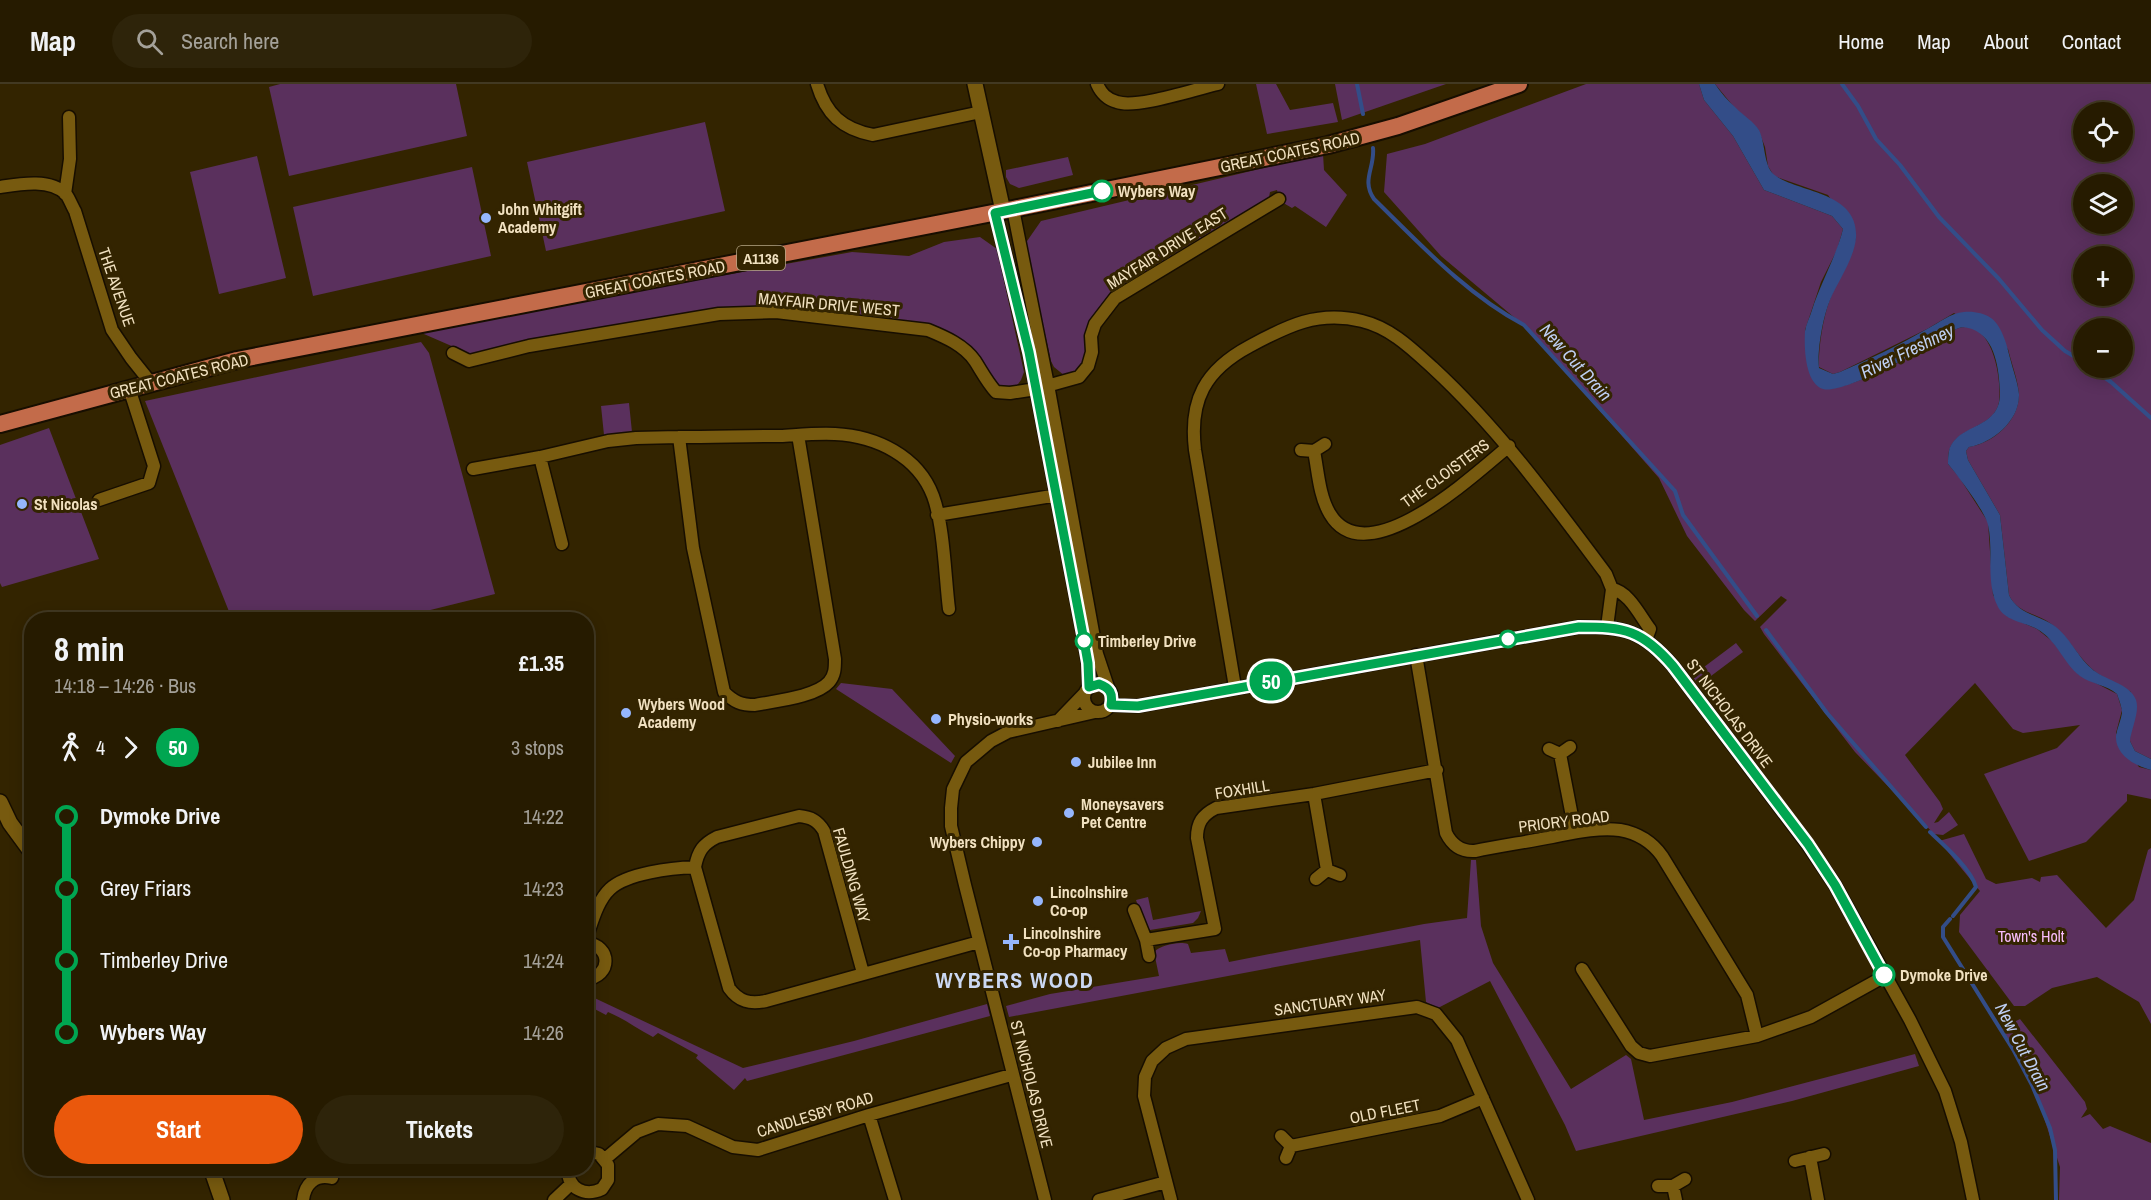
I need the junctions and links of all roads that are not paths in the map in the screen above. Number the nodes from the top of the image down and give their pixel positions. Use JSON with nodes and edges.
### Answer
{"nodes":[{"id":1,"x":817,"y":84,"type":"edge"},
{"id":2,"x":975,"y":84,"type":"edge"},
{"id":3,"x":1096,"y":84,"type":"edge"},
{"id":4,"x":1218,"y":84,"type":"edge"},
{"id":5,"x":1519,"y":84,"type":"edge"},
{"id":6,"x":981,"y":112,"type":"junction"},
{"id":7,"x":69,"y":117,"type":"dead end"},
{"id":8,"x":0,"y":187,"type":"edge"},
{"id":9,"x":65,"y":194,"type":"junction"},
{"id":10,"x":1279,"y":199,"type":"dead end"},
{"id":11,"x":1004,"y":211,"type":"junction"},
{"id":12,"x":453,"y":353,"type":"dead end"},
{"id":13,"x":151,"y":383,"type":"junction"},
{"id":14,"x":1042,"y":387,"type":"junction"},
{"id":15,"x":129,"y":388,"type":"junction"},
{"id":16,"x":0,"y":424,"type":"edge"},
{"id":17,"x":798,"y":435,"type":"junction"},
{"id":18,"x":679,"y":437,"type":"junction"},
{"id":19,"x":1509,"y":446,"type":"junction"},
{"id":20,"x":1301,"y":450,"type":"dead end"},
{"id":21,"x":540,"y":457,"type":"junction"},
{"id":22,"x":474,"y":469,"type":"dead end"},
{"id":23,"x":1061,"y":495,"type":"junction"},
{"id":24,"x":99,"y":500,"type":"dead end"},
{"id":25,"x":938,"y":514,"type":"junction"},
{"id":26,"x":562,"y":544,"type":"dead end"},
{"id":27,"x":1612,"y":589,"type":"junction"},
{"id":28,"x":949,"y":609,"type":"dead end"},
{"id":29,"x":1607,"y":627,"type":"junction"},
{"id":30,"x":1646,"y":640,"type":"junction"},
{"id":31,"x":1416,"y":655,"type":"junction"},
{"id":32,"x":1108,"y":687,"type":"junction"},
{"id":33,"x":1235,"y":687,"type":"junction"},
{"id":34,"x":1087,"y":690,"type":"junction"},
{"id":35,"x":1111,"y":705,"type":"junction"},
{"id":36,"x":1095,"y":712,"type":"junction"},
{"id":37,"x":1057,"y":722,"type":"junction"},
{"id":38,"x":1559,"y":750,"type":"dead end"},
{"id":39,"x":1437,"y":770,"type":"junction"},
{"id":40,"x":1314,"y":794,"type":"junction"},
{"id":41,"x":0,"y":802,"type":"edge"},
{"id":42,"x":1575,"y":832,"type":"junction"},
{"id":43,"x":24,"y":842,"type":"edge"},
{"id":44,"x":695,"y":867,"type":"junction"},
{"id":45,"x":1327,"y":870,"type":"junction"},
{"id":46,"x":1340,"y":875,"type":"dead end"},
{"id":47,"x":1316,"y":879,"type":"dead end"},
{"id":48,"x":1134,"y":910,"type":"dead end"},
{"id":49,"x":594,"y":918,"type":"edge"},
{"id":50,"x":1146,"y":940,"type":"junction"},
{"id":51,"x":979,"y":942,"type":"junction"},
{"id":52,"x":594,"y":943,"type":"edge"},
{"id":53,"x":1149,"y":956,"type":"dead end"},
{"id":54,"x":1582,"y":969,"type":"dead end"},
{"id":55,"x":863,"y":973,"type":"junction"},
{"id":56,"x":1885,"y":976,"type":"junction"},
{"id":57,"x":594,"y":977,"type":"edge"},
{"id":58,"x":1757,"y":1036,"type":"junction"},
{"id":59,"x":1011,"y":1075,"type":"junction"},
{"id":60,"x":1483,"y":1098,"type":"junction"},
{"id":61,"x":869,"y":1115,"type":"junction"},
{"id":62,"x":1281,"y":1136,"type":"dead end"},
{"id":63,"x":1292,"y":1146,"type":"junction"},
{"id":64,"x":594,"y":1153,"type":"edge"},
{"id":65,"x":1824,"y":1154,"type":"dead end"},
{"id":66,"x":1810,"y":1157,"type":"junction"},
{"id":67,"x":1286,"y":1158,"type":"dead end"},
{"id":68,"x":605,"y":1159,"type":"junction"},
{"id":69,"x":1795,"y":1161,"type":"dead end"},
{"id":70,"x":214,"y":1176,"type":"edge"},
{"id":71,"x":568,"y":1176,"type":"edge"},
{"id":72,"x":332,"y":1178,"type":"dead end"},
{"id":73,"x":1686,"y":1179,"type":"dead end"},
{"id":74,"x":1166,"y":1182,"type":"junction"},
{"id":75,"x":571,"y":1184,"type":"junction"},
{"id":76,"x":1658,"y":1186,"type":"dead end"},
{"id":77,"x":1673,"y":1186,"type":"junction"},
{"id":78,"x":602,"y":1189,"type":"junction"},
{"id":79,"x":222,"y":1200,"type":"edge"},
{"id":80,"x":303,"y":1200,"type":"edge"},
{"id":81,"x":554,"y":1200,"type":"edge"},
{"id":82,"x":610,"y":1200,"type":"edge"},
{"id":83,"x":895,"y":1200,"type":"edge"},
{"id":84,"x":1045,"y":1200,"type":"edge"},
{"id":85,"x":1100,"y":1200,"type":"edge"},
{"id":86,"x":1171,"y":1200,"type":"edge"},
{"id":87,"x":1528,"y":1200,"type":"edge"},
{"id":88,"x":1676,"y":1200,"type":"edge"},
{"id":89,"x":1818,"y":1200,"type":"edge"},
{"id":90,"x":1972,"y":1200,"type":"edge"}],
"edges":[{"from":1,"to":6,"type":"street"},
{"from":2,"to":6,"type":"street"},
{"from":3,"to":4,"type":"street"},
{"from":5,"to":11,"type":"main road","name":"GREAT COATES ROAD","number":"A1136"},
{"from":6,"to":11,"type":"street"},
{"from":7,"to":9,"type":"street"},
{"from":8,"to":9,"type":"street"},
{"from":9,"to":13,"type":"street","name":"THE AVENUE"},
{"from":10,"to":14,"type":"street","name":"MAYFAIR DRIVE EAST"},
{"from":11,"to":13,"type":"main road","name":"GREAT COATES ROAD","number":"A1136"},
{"from":11,"to":14,"type":"street"},
{"from":11,"to":14,"type":"street"},
{"from":12,"to":14,"type":"street","name":"MAYFAIR DRIVE WEST"},
{"from":13,"to":15,"type":"main road","name":"GREAT COATES ROAD","number":"A1136"},
{"from":14,"to":23,"type":"street"},
{"from":15,"to":16,"type":"main road","name":"GREAT COATES ROAD","number":"A1136"},
{"from":15,"to":24,"type":"street"},
{"from":17,"to":18,"type":"street"},
{"from":17,"to":18,"type":"street"},
{"from":17,"to":25,"type":"street"},
{"from":18,"to":21,"type":"street"},
{"from":19,"to":20,"type":"street","name":"THE CLOISTERS"},
{"from":19,"to":27,"type":"street"},
{"from":19,"to":33,"type":"street"},
{"from":21,"to":22,"type":"street"},
{"from":21,"to":26,"type":"street"},
{"from":23,"to":25,"type":"street"},
{"from":23,"to":32,"type":"street"},
{"from":23,"to":34,"type":"street"},
{"from":25,"to":28,"type":"street"},
{"from":27,"to":29,"type":"street"},
{"from":27,"to":30,"type":"street"},
{"from":29,"to":30,"type":"street","name":"ST NICHOLAS DRIVE"},
{"from":29,"to":31,"type":"street","name":"ST NICHOLAS DRIVE"},
{"from":30,"to":56,"type":"street","name":"ST NICHOLAS DRIVE"},
{"from":31,"to":33,"type":"street","name":"ST NICHOLAS DRIVE"},
{"from":31,"to":39,"type":"street","name":"PRIORY ROAD"},
{"from":32,"to":34,"type":"street"},
{"from":32,"to":35,"type":"street"},
{"from":33,"to":35,"type":"street","name":"ST NICHOLAS DRIVE"},
{"from":34,"to":36,"type":"street"},
{"from":34,"to":37,"type":"street"},
{"from":35,"to":36,"type":"street"},
{"from":36,"to":37,"type":"street","name":"ST NICHOLAS DRIVE"},
{"from":37,"to":51,"type":"street","name":"ST NICHOLAS DRIVE"},
{"from":38,"to":42,"type":"street"},
{"from":39,"to":40,"type":"street","name":"FOXHILL"},
{"from":39,"to":42,"type":"street","name":"PRIORY ROAD"},
{"from":40,"to":45,"type":"street"},
{"from":40,"to":50,"type":"street","name":"FOXHILL"},
{"from":41,"to":43,"type":"street"},
{"from":42,"to":58,"type":"street","name":"PRIORY ROAD"},
{"from":44,"to":49,"type":"street"},
{"from":44,"to":55,"type":"street"},
{"from":44,"to":55,"type":"street","name":"FAULDING WAY"},
{"from":45,"to":46,"type":"street"},
{"from":45,"to":47,"type":"street"},
{"from":48,"to":50,"type":"street"},
{"from":50,"to":53,"type":"street"},
{"from":51,"to":55,"type":"street"},
{"from":51,"to":59,"type":"street","name":"ST NICHOLAS DRIVE"},
{"from":52,"to":57,"type":"street"},
{"from":54,"to":58,"type":"street"},
{"from":56,"to":58,"type":"street"},
{"from":56,"to":90,"type":"street","name":"ST NICHOLAS DRIVE"},
{"from":59,"to":61,"type":"street","name":"CANDLESBY ROAD"},
{"from":59,"to":84,"type":"street","name":"ST NICHOLAS DRIVE"},
{"from":60,"to":63,"type":"street","name":"OLD FLEET"},
{"from":60,"to":74,"type":"street","name":"SANCTUARY WAY"},
{"from":60,"to":87,"type":"street","name":"SANCTUARY WAY"},
{"from":61,"to":68,"type":"street","name":"CANDLESBY ROAD"},
{"from":61,"to":83,"type":"street"},
{"from":62,"to":63,"type":"street"},
{"from":63,"to":67,"type":"street"},
{"from":64,"to":68,"type":"street"},
{"from":65,"to":66,"type":"street"},
{"from":66,"to":69,"type":"street"},
{"from":66,"to":89,"type":"street"},
{"from":68,"to":78,"type":"street"},
{"from":70,"to":79,"type":"street"},
{"from":71,"to":75,"type":"street"},
{"from":72,"to":80,"type":"street"},
{"from":73,"to":77,"type":"street"},
{"from":74,"to":85,"type":"street"},
{"from":74,"to":86,"type":"street","name":"SANCTUARY WAY"},
{"from":75,"to":78,"type":"street"},
{"from":75,"to":81,"type":"street"},
{"from":76,"to":77,"type":"street"},
{"from":77,"to":88,"type":"street"},
{"from":78,"to":82,"type":"street"}]}
